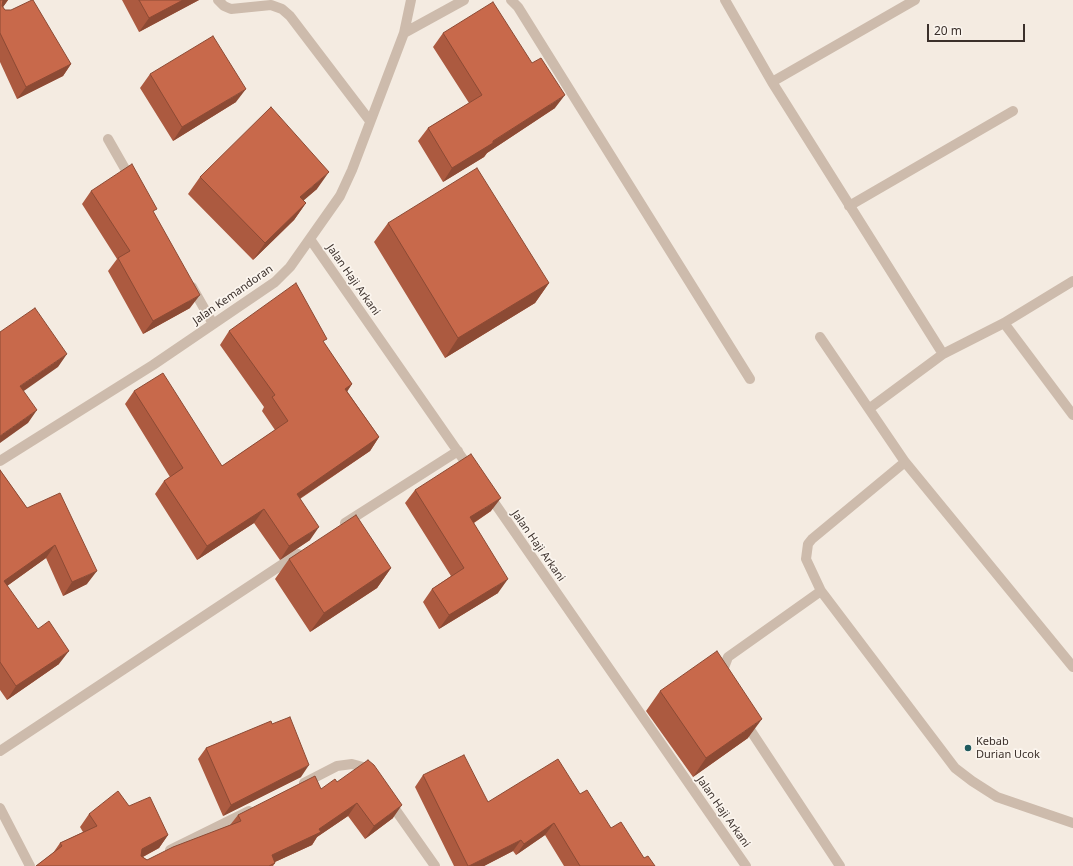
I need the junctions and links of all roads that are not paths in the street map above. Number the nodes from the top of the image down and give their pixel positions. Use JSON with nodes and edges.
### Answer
{"nodes":[{"id":1,"x":218,"y":0,"type":"edge"},
{"id":2,"x":411,"y":0,"type":"edge"},
{"id":3,"x":464,"y":0,"type":"edge"},
{"id":4,"x":511,"y":0,"type":"edge"},
{"id":5,"x":725,"y":0,"type":"edge"},
{"id":6,"x":916,"y":0,"type":"edge"},
{"id":7,"x":404,"y":33,"type":"junction"},
{"id":8,"x":772,"y":82,"type":"junction"},
{"id":9,"x":1013,"y":111,"type":"dead end"},
{"id":10,"x":370,"y":122,"type":"junction"},
{"id":11,"x":108,"y":139,"type":"dead end"},
{"id":12,"x":136,"y":188,"type":"edge"},
{"id":13,"x":849,"y":206,"type":"junction"},
{"id":14,"x":310,"y":239,"type":"junction"},
{"id":15,"x":186,"y":276,"type":"edge"},
{"id":16,"x":1073,"y":281,"type":"edge"},
{"id":17,"x":1004,"y":323,"type":"junction"},
{"id":18,"x":213,"y":324,"type":"junction"},
{"id":19,"x":820,"y":337,"type":"dead end"},
{"id":20,"x":943,"y":354,"type":"junction"},
{"id":21,"x":750,"y":379,"type":"dead end"},
{"id":22,"x":870,"y":408,"type":"junction"},
{"id":23,"x":1073,"y":415,"type":"edge"},
{"id":24,"x":458,"y":451,"type":"junction"},
{"id":25,"x":0,"y":461,"type":"edge"},
{"id":26,"x":906,"y":462,"type":"junction"},
{"id":27,"x":476,"y":477,"type":"edge"},
{"id":28,"x":485,"y":490,"type":"edge"},
{"id":29,"x":338,"y":528,"type":"edge"},
{"id":30,"x":305,"y":549,"type":"edge"},
{"id":31,"x":821,"y":591,"type":"junction"},
{"id":32,"x":1073,"y":667,"type":"edge"},
{"id":33,"x":723,"y":688,"type":"edge"},
{"id":34,"x":740,"y":715,"type":"edge"},
{"id":35,"x":0,"y":751,"type":"edge"},
{"id":36,"x":376,"y":781,"type":"edge"},
{"id":37,"x":294,"y":788,"type":"edge"},
{"id":38,"x":385,"y":794,"type":"edge"},
{"id":39,"x":259,"y":806,"type":"edge"},
{"id":40,"x":0,"y":808,"type":"edge"},
{"id":41,"x":1073,"y":823,"type":"edge"},
{"id":42,"x":159,"y":855,"type":"edge"},
{"id":43,"x":30,"y":866,"type":"edge"},
{"id":44,"x":435,"y":866,"type":"edge"},
{"id":45,"x":746,"y":866,"type":"edge"},
{"id":46,"x":840,"y":866,"type":"edge"}],
"edges":[{"from":1,"to":10,"type":"street"},
{"from":2,"to":7,"type":"street","name":"Jalan Kemandoran"},
{"from":3,"to":7,"type":"street"},
{"from":4,"to":21,"type":"street"},
{"from":5,"to":8,"type":"street"},
{"from":6,"to":8,"type":"street"},
{"from":7,"to":10,"type":"street","name":"Jalan Kemandoran"},
{"from":8,"to":13,"type":"street"},
{"from":9,"to":13,"type":"street"},
{"from":10,"to":14,"type":"street","name":"Jalan Kemandoran"},
{"from":11,"to":12,"type":"street"},
{"from":13,"to":20,"type":"street"},
{"from":14,"to":18,"type":"street","name":"Jalan Kemandoran"},
{"from":14,"to":24,"type":"street","name":"Jalan Haji Arkani"},
{"from":15,"to":18,"type":"street"},
{"from":16,"to":17,"type":"street"},
{"from":17,"to":20,"type":"street"},
{"from":17,"to":23,"type":"street"},
{"from":18,"to":25,"type":"street","name":"Jalan Kemandoran"},
{"from":19,"to":22,"type":"street"},
{"from":20,"to":22,"type":"street"},
{"from":22,"to":26,"type":"street"},
{"from":24,"to":27,"type":"street","name":"Jalan Haji Arkani"},
{"from":24,"to":29,"type":"street"},
{"from":26,"to":31,"type":"street"},
{"from":26,"to":32,"type":"street"},
{"from":28,"to":45,"type":"street","name":"Jalan Haji Arkani"},
{"from":30,"to":35,"type":"street"},
{"from":31,"to":33,"type":"street"},
{"from":31,"to":41,"type":"street"},
{"from":34,"to":46,"type":"street"},
{"from":36,"to":37,"type":"street"},
{"from":38,"to":44,"type":"street"},
{"from":39,"to":42,"type":"street"},
{"from":40,"to":43,"type":"street"}]}
